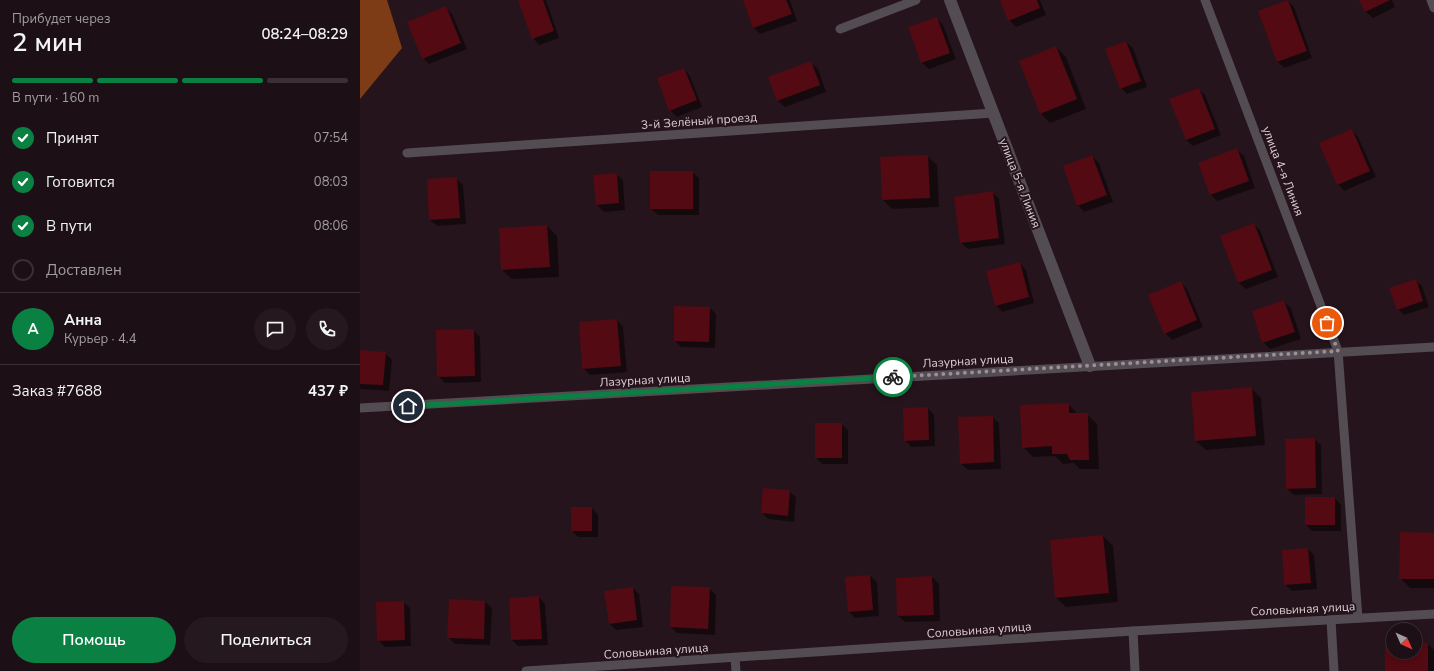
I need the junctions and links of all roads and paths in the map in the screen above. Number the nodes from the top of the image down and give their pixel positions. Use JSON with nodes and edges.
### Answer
{"nodes":[{"id":1,"x":916,"y":0,"type":"edge"},
{"id":2,"x":950,"y":0,"type":"edge"},
{"id":3,"x":1205,"y":0,"type":"edge"},
{"id":4,"x":1431,"y":0,"type":"edge"},
{"id":5,"x":1434,"y":8,"type":"edge"},
{"id":6,"x":840,"y":30,"type":"dead end"},
{"id":7,"x":993,"y":113,"type":"junction"},
{"id":8,"x":407,"y":153,"type":"dead end"},
{"id":9,"x":1434,"y":346,"type":"edge"},
{"id":10,"x":1338,"y":351,"type":"junction"},
{"id":11,"x":1090,"y":366,"type":"junction"},
{"id":12,"x":360,"y":408,"type":"edge"},
{"id":13,"x":1434,"y":614,"type":"edge"},
{"id":14,"x":1358,"y":618,"type":"junction"},
{"id":15,"x":1331,"y":620,"type":"junction"},
{"id":16,"x":1133,"y":632,"type":"junction"},
{"id":17,"x":735,"y":658,"type":"junction"},
{"id":18,"x":526,"y":671,"type":"edge"},
{"id":19,"x":541,"y":671,"type":"edge"},
{"id":20,"x":736,"y":671,"type":"edge"},
{"id":21,"x":1135,"y":671,"type":"edge"},
{"id":22,"x":1334,"y":671,"type":"edge"}],
"edges":[{"from":1,"to":6,"type":"lane"},
{"from":2,"to":7,"type":"street","name":"улица 5-я Линия"},
{"from":3,"to":10,"type":"lane","name":"улица 4-я Линия"},
{"from":4,"to":5,"type":"lane"},
{"from":7,"to":8,"type":"lane","name":"3-й Зелёный проезд"},
{"from":7,"to":11,"type":"street","name":"улица 5-я Линия"},
{"from":9,"to":10,"type":"lane","name":"Лазурная улица"},
{"from":10,"to":11,"type":"lane","name":"Лазурная улица"},
{"from":10,"to":14,"type":"lane","name":"улица 4-я Линия"},
{"from":11,"to":12,"type":"lane","name":"Лазурная улица"},
{"from":13,"to":14,"type":"lane","name":"Соловьиная улица"},
{"from":14,"to":15,"type":"lane","name":"Соловьиная улица"},
{"from":15,"to":16,"type":"lane","name":"Соловьиная улица"},
{"from":15,"to":22,"type":"lane"},
{"from":16,"to":17,"type":"lane","name":"Соловьиная улица"},
{"from":16,"to":21,"type":"lane"},
{"from":17,"to":19,"type":"lane","name":"Соловьиная улица"},
{"from":17,"to":20,"type":"lane"},
{"from":18,"to":19,"type":"lane","name":"Соловьиная улица"}]}
